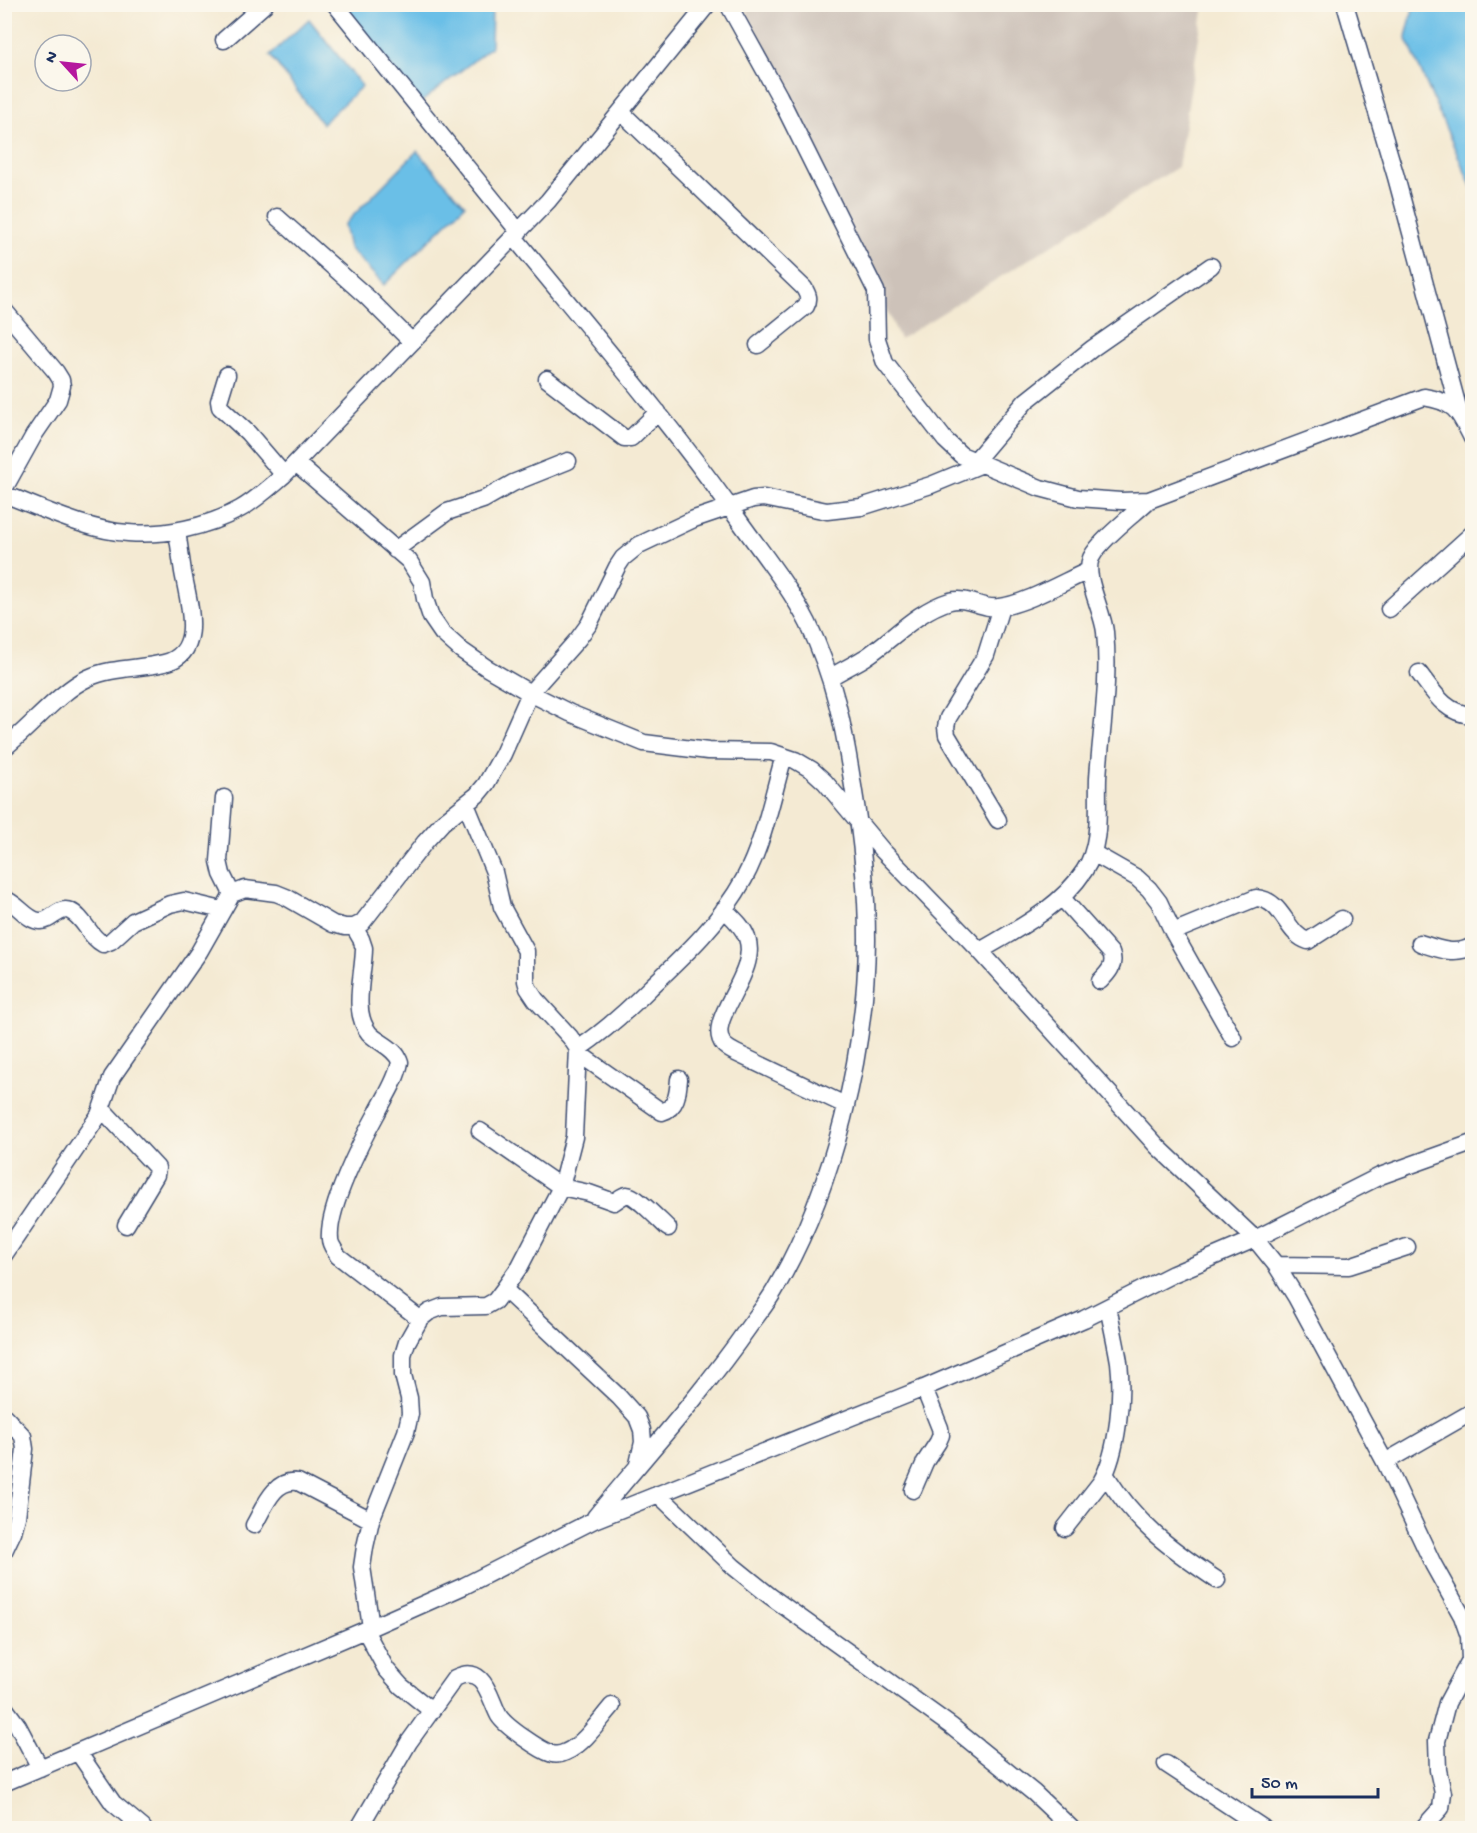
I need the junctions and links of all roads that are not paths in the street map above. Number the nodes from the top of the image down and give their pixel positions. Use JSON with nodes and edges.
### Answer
{"nodes":[{"id":1,"x":266,"y":4,"type":"edge"},
{"id":2,"x":335,"y":4,"type":"edge"},
{"id":3,"x":708,"y":4,"type":"edge"},
{"id":4,"x":728,"y":4,"type":"edge"},
{"id":5,"x":1345,"y":4,"type":"edge"},
{"id":6,"x":224,"y":40,"type":"dead end"},
{"id":7,"x":621,"y":112,"type":"junction"},
{"id":8,"x":277,"y":217,"type":"dead end"},
{"id":9,"x":516,"y":234,"type":"junction"},
{"id":10,"x":1212,"y":266,"type":"dead end"},
{"id":11,"x":4,"y":310,"type":"edge"},
{"id":12,"x":412,"y":342,"type":"junction"},
{"id":13,"x":758,"y":345,"type":"dead end"},
{"id":14,"x":227,"y":375,"type":"dead end"},
{"id":15,"x":547,"y":379,"type":"dead end"},
{"id":16,"x":1459,"y":411,"type":"junction"},
{"id":17,"x":658,"y":412,"type":"junction"},
{"id":18,"x":1473,"y":438,"type":"edge"},
{"id":19,"x":568,"y":461,"type":"dead end"},
{"id":20,"x":978,"y":462,"type":"junction"},
{"id":21,"x":296,"y":463,"type":"junction"},
{"id":22,"x":284,"y":476,"type":"junction"},
{"id":23,"x":4,"y":489,"type":"edge"},
{"id":24,"x":4,"y":495,"type":"edge"},
{"id":25,"x":1149,"y":500,"type":"junction"},
{"id":26,"x":730,"y":508,"type":"junction"},
{"id":27,"x":177,"y":531,"type":"junction"},
{"id":28,"x":1473,"y":534,"type":"edge"},
{"id":29,"x":395,"y":550,"type":"junction"},
{"id":30,"x":1088,"y":571,"type":"junction"},
{"id":31,"x":1001,"y":607,"type":"junction"},
{"id":32,"x":1389,"y":609,"type":"dead end"},
{"id":33,"x":1419,"y":673,"type":"dead end"},
{"id":34,"x":831,"y":677,"type":"junction"},
{"id":35,"x":530,"y":693,"type":"junction"},
{"id":36,"x":1473,"y":715,"type":"edge"},
{"id":37,"x":4,"y":748,"type":"edge"},
{"id":38,"x":784,"y":756,"type":"junction"},
{"id":39,"x":224,"y":798,"type":"dead end"},
{"id":40,"x":466,"y":804,"type":"junction"},
{"id":41,"x":998,"y":820,"type":"dead end"},
{"id":42,"x":859,"y":822,"type":"junction"},
{"id":43,"x":1093,"y":853,"type":"junction"},
{"id":44,"x":232,"y":894,"type":"junction"},
{"id":45,"x":1062,"y":898,"type":"junction"},
{"id":46,"x":4,"y":899,"type":"edge"},
{"id":47,"x":724,"y":909,"type":"junction"},
{"id":48,"x":222,"y":910,"type":"junction"},
{"id":49,"x":1342,"y":919,"type":"dead end"},
{"id":50,"x":354,"y":927,"type":"junction"},
{"id":51,"x":1173,"y":932,"type":"junction"},
{"id":52,"x":1420,"y":943,"type":"dead end"},
{"id":53,"x":1473,"y":945,"type":"edge"},
{"id":54,"x":980,"y":951,"type":"junction"},
{"id":55,"x":1100,"y":981,"type":"dead end"},
{"id":56,"x":1233,"y":1038,"type":"dead end"},
{"id":57,"x":578,"y":1051,"type":"junction"},
{"id":58,"x":679,"y":1079,"type":"dead end"},
{"id":59,"x":845,"y":1106,"type":"junction"},
{"id":60,"x":102,"y":1109,"type":"junction"},
{"id":61,"x":480,"y":1131,"type":"dead end"},
{"id":62,"x":1473,"y":1143,"type":"edge"},
{"id":63,"x":561,"y":1187,"type":"junction"},
{"id":64,"x":126,"y":1225,"type":"dead end"},
{"id":65,"x":668,"y":1228,"type":"dead end"},
{"id":66,"x":1255,"y":1239,"type":"junction"},
{"id":67,"x":1407,"y":1248,"type":"dead end"},
{"id":68,"x":4,"y":1255,"type":"edge"},
{"id":69,"x":1276,"y":1265,"type":"junction"},
{"id":70,"x":504,"y":1289,"type":"junction"},
{"id":71,"x":1108,"y":1307,"type":"junction"},
{"id":72,"x":420,"y":1319,"type":"junction"},
{"id":73,"x":924,"y":1388,"type":"junction"},
{"id":74,"x":1473,"y":1412,"type":"edge"},
{"id":75,"x":4,"y":1416,"type":"edge"},
{"id":76,"x":1385,"y":1462,"type":"junction"},
{"id":77,"x":638,"y":1465,"type":"junction"},
{"id":78,"x":1105,"y":1474,"type":"junction"},
{"id":79,"x":913,"y":1490,"type":"dead end"},
{"id":80,"x":657,"y":1494,"type":"junction"},
{"id":81,"x":371,"y":1520,"type":"junction"},
{"id":82,"x":594,"y":1520,"type":"junction"},
{"id":83,"x":254,"y":1525,"type":"dead end"},
{"id":84,"x":1065,"y":1528,"type":"dead end"},
{"id":85,"x":4,"y":1551,"type":"edge"},
{"id":86,"x":1217,"y":1580,"type":"dead end"},
{"id":87,"x":368,"y":1629,"type":"junction"},
{"id":88,"x":1471,"y":1660,"type":"edge"},
{"id":89,"x":612,"y":1706,"type":"dead end"},
{"id":90,"x":4,"y":1707,"type":"edge"},
{"id":91,"x":431,"y":1710,"type":"junction"},
{"id":92,"x":78,"y":1752,"type":"junction"},
{"id":93,"x":1166,"y":1764,"type":"dead end"},
{"id":94,"x":40,"y":1768,"type":"junction"},
{"id":95,"x":4,"y":1783,"type":"edge"},
{"id":96,"x":142,"y":1828,"type":"edge"},
{"id":97,"x":359,"y":1828,"type":"edge"},
{"id":98,"x":1071,"y":1828,"type":"edge"},
{"id":99,"x":1263,"y":1828,"type":"edge"},
{"id":100,"x":1424,"y":1828,"type":"edge"}],
"edges":[{"from":1,"to":6,"type":"street"},
{"from":2,"to":9,"type":"street"},
{"from":3,"to":7,"type":"street"},
{"from":4,"to":20,"type":"street"},
{"from":5,"to":16,"type":"street"},
{"from":7,"to":9,"type":"street"},
{"from":7,"to":13,"type":"street"},
{"from":8,"to":12,"type":"street"},
{"from":9,"to":12,"type":"street"},
{"from":9,"to":17,"type":"street"},
{"from":10,"to":20,"type":"street"},
{"from":11,"to":23,"type":"street"},
{"from":12,"to":21,"type":"street"},
{"from":14,"to":22,"type":"street"},
{"from":15,"to":17,"type":"street"},
{"from":16,"to":18,"type":"street"},
{"from":16,"to":25,"type":"street"},
{"from":17,"to":26,"type":"street"},
{"from":19,"to":29,"type":"street"},
{"from":20,"to":25,"type":"street"},
{"from":20,"to":26,"type":"street"},
{"from":21,"to":22,"type":"street"},
{"from":21,"to":29,"type":"street"},
{"from":22,"to":27,"type":"street"},
{"from":24,"to":27,"type":"street"},
{"from":25,"to":30,"type":"street"},
{"from":26,"to":34,"type":"street"},
{"from":26,"to":35,"type":"street"},
{"from":27,"to":37,"type":"street"},
{"from":28,"to":32,"type":"street"},
{"from":29,"to":35,"type":"street"},
{"from":30,"to":31,"type":"street"},
{"from":30,"to":43,"type":"street"},
{"from":31,"to":34,"type":"street"},
{"from":31,"to":41,"type":"street"},
{"from":33,"to":36,"type":"street"},
{"from":34,"to":42,"type":"street"},
{"from":35,"to":38,"type":"street"},
{"from":35,"to":40,"type":"street"},
{"from":38,"to":42,"type":"street"},
{"from":38,"to":47,"type":"street"},
{"from":39,"to":44,"type":"street"},
{"from":40,"to":50,"type":"street"},
{"from":40,"to":57,"type":"street"},
{"from":42,"to":54,"type":"street"},
{"from":42,"to":59,"type":"street"},
{"from":43,"to":45,"type":"street"},
{"from":43,"to":51,"type":"street"},
{"from":44,"to":48,"type":"street"},
{"from":44,"to":50,"type":"street"},
{"from":45,"to":54,"type":"street"},
{"from":45,"to":55,"type":"street"},
{"from":46,"to":48,"type":"street"},
{"from":47,"to":57,"type":"street"},
{"from":47,"to":59,"type":"street"},
{"from":48,"to":60,"type":"street"},
{"from":49,"to":51,"type":"street"},
{"from":50,"to":72,"type":"street"},
{"from":51,"to":56,"type":"street"},
{"from":52,"to":53,"type":"street"},
{"from":54,"to":66,"type":"street"},
{"from":57,"to":58,"type":"street"},
{"from":57,"to":63,"type":"street"},
{"from":59,"to":77,"type":"street"},
{"from":60,"to":64,"type":"street"},
{"from":60,"to":68,"type":"street"},
{"from":61,"to":63,"type":"street"},
{"from":62,"to":66,"type":"street"},
{"from":63,"to":65,"type":"street"},
{"from":63,"to":70,"type":"street"},
{"from":66,"to":69,"type":"street"},
{"from":66,"to":71,"type":"street"},
{"from":67,"to":69,"type":"street"},
{"from":69,"to":76,"type":"street"},
{"from":70,"to":72,"type":"street"},
{"from":70,"to":77,"type":"street"},
{"from":71,"to":73,"type":"street"},
{"from":71,"to":78,"type":"street"},
{"from":72,"to":81,"type":"street"},
{"from":73,"to":79,"type":"street"},
{"from":73,"to":80,"type":"street"},
{"from":74,"to":76,"type":"street"},
{"from":75,"to":85,"type":"street"},
{"from":76,"to":88,"type":"street"},
{"from":77,"to":82,"type":"street"},
{"from":78,"to":84,"type":"street"},
{"from":78,"to":86,"type":"street"},
{"from":80,"to":82,"type":"street"},
{"from":80,"to":98,"type":"street"},
{"from":81,"to":83,"type":"street"},
{"from":81,"to":87,"type":"street"},
{"from":82,"to":87,"type":"street"},
{"from":87,"to":91,"type":"street"},
{"from":87,"to":92,"type":"street"},
{"from":88,"to":100,"type":"street"},
{"from":89,"to":91,"type":"street"},
{"from":90,"to":94,"type":"street"},
{"from":91,"to":97,"type":"street"},
{"from":92,"to":94,"type":"street"},
{"from":92,"to":96,"type":"street"},
{"from":93,"to":99,"type":"street"},
{"from":94,"to":95,"type":"street"}]}
